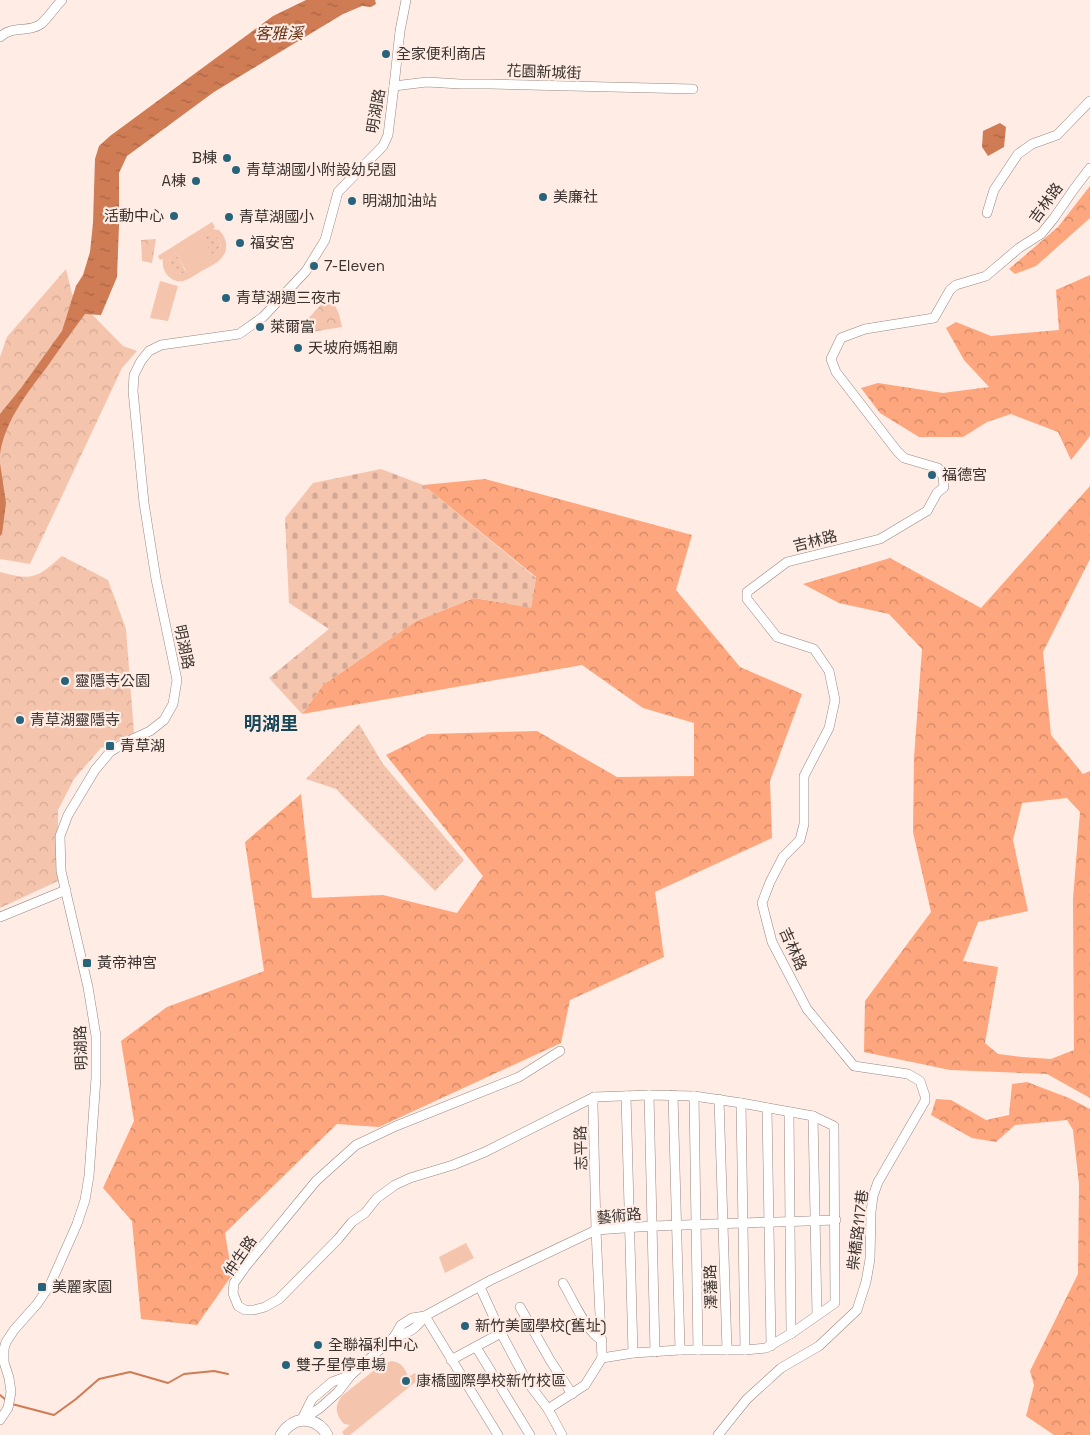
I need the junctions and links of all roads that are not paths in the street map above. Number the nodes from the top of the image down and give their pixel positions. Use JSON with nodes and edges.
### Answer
{"nodes":[{"id":1,"x":62,"y":0,"type":"edge"},
{"id":2,"x":406,"y":0,"type":"edge"},
{"id":3,"x":0,"y":37,"type":"edge"},
{"id":4,"x":394,"y":86,"type":"junction"},
{"id":5,"x":693,"y":89,"type":"dead end"},
{"id":6,"x":1090,"y":100,"type":"edge"},
{"id":7,"x":1090,"y":168,"type":"edge"},
{"id":8,"x":987,"y":213,"type":"dead end"},
{"id":9,"x":66,"y":890,"type":"junction"},
{"id":10,"x":0,"y":917,"type":"edge"},
{"id":11,"x":560,"y":1051,"type":"dead end"},
{"id":12,"x":649,"y":1095,"type":"junction"},
{"id":13,"x":673,"y":1095,"type":"junction"},
{"id":14,"x":626,"y":1096,"type":"junction"},
{"id":15,"x":694,"y":1096,"type":"junction"},
{"id":16,"x":925,"y":1096,"type":"joint"},
{"id":17,"x":594,"y":1097,"type":"junction"},
{"id":18,"x":719,"y":1099,"type":"junction"},
{"id":19,"x":741,"y":1103,"type":"junction"},
{"id":20,"x":767,"y":1108,"type":"junction"},
{"id":21,"x":789,"y":1112,"type":"junction"},
{"id":22,"x":813,"y":1116,"type":"junction"},
{"id":23,"x":836,"y":1220,"type":"junction"},
{"id":24,"x":815,"y":1221,"type":"junction"},
{"id":25,"x":769,"y":1222,"type":"junction"},
{"id":26,"x":790,"y":1222,"type":"junction"},
{"id":27,"x":744,"y":1223,"type":"junction"},
{"id":28,"x":723,"y":1224,"type":"junction"},
{"id":29,"x":653,"y":1226,"type":"junction"},
{"id":30,"x":676,"y":1226,"type":"junction"},
{"id":31,"x":696,"y":1226,"type":"junction"},
{"id":32,"x":630,"y":1228,"type":"junction"},
{"id":33,"x":596,"y":1230,"type":"junction"},
{"id":34,"x":563,"y":1283,"type":"dead end"},
{"id":35,"x":480,"y":1287,"type":"junction"},
{"id":36,"x":520,"y":1307,"type":"dead end"},
{"id":37,"x":817,"y":1315,"type":"junction"},
{"id":38,"x":425,"y":1316,"type":"junction"},
{"id":39,"x":501,"y":1333,"type":"junction"},
{"id":40,"x":791,"y":1334,"type":"junction"},
{"id":41,"x":602,"y":1340,"type":"junction"},
{"id":42,"x":771,"y":1346,"type":"junction"},
{"id":43,"x":476,"y":1347,"type":"junction"},
{"id":44,"x":680,"y":1350,"type":"junction"},
{"id":45,"x":698,"y":1350,"type":"junction"},
{"id":46,"x":726,"y":1350,"type":"junction"},
{"id":47,"x":746,"y":1350,"type":"junction"},
{"id":48,"x":655,"y":1352,"type":"junction"},
{"id":49,"x":633,"y":1353,"type":"junction"},
{"id":50,"x":602,"y":1358,"type":"junction"},
{"id":51,"x":451,"y":1360,"type":"junction"},
{"id":52,"x":572,"y":1394,"type":"junction"},
{"id":53,"x":548,"y":1409,"type":"junction"},
{"id":54,"x":0,"y":1420,"type":"edge"},
{"id":55,"x":302,"y":1420,"type":"junction"},
{"id":56,"x":281,"y":1435,"type":"edge"},
{"id":57,"x":328,"y":1435,"type":"edge"},
{"id":58,"x":498,"y":1435,"type":"edge"},
{"id":59,"x":530,"y":1435,"type":"edge"},
{"id":60,"x":562,"y":1435,"type":"edge"},
{"id":61,"x":718,"y":1435,"type":"edge"}],
"edges":[{"from":1,"to":3,"type":"street"},
{"from":2,"to":4,"type":"street","name":"明湖路"},
{"from":4,"to":5,"type":"street","name":"花園新城街"},
{"from":4,"to":9,"type":"street","name":"明湖路"},
{"from":6,"to":8,"type":"street"},
{"from":7,"to":16,"type":"street","name":"吉林路"},
{"from":9,"to":10,"type":"street"},
{"from":9,"to":54,"type":"street","name":"明湖路"},
{"from":11,"to":17,"type":"street","name":"仲生路"},
{"from":12,"to":13,"type":"street"},
{"from":12,"to":14,"type":"street"},
{"from":12,"to":29,"type":"street"},
{"from":13,"to":15,"type":"street"},
{"from":13,"to":30,"type":"street"},
{"from":14,"to":17,"type":"street"},
{"from":14,"to":32,"type":"street"},
{"from":15,"to":18,"type":"street"},
{"from":15,"to":31,"type":"street"},
{"from":16,"to":61,"type":"street","name":"柴橋路117巷"},
{"from":17,"to":33,"type":"street","name":"志平路"},
{"from":18,"to":19,"type":"street"},
{"from":18,"to":28,"type":"street"},
{"from":19,"to":20,"type":"street"},
{"from":19,"to":27,"type":"street"},
{"from":20,"to":21,"type":"street"},
{"from":20,"to":25,"type":"street"},
{"from":21,"to":22,"type":"street"},
{"from":21,"to":26,"type":"street"},
{"from":22,"to":23,"type":"street"},
{"from":22,"to":24,"type":"street"},
{"from":23,"to":24,"type":"street","name":"藝術路"},
{"from":23,"to":37,"type":"street"},
{"from":24,"to":26,"type":"street","name":"藝術路"},
{"from":24,"to":37,"type":"street"},
{"from":25,"to":26,"type":"street","name":"藝術路"},
{"from":25,"to":27,"type":"street","name":"藝術路"},
{"from":25,"to":42,"type":"street"},
{"from":26,"to":40,"type":"street"},
{"from":27,"to":28,"type":"street","name":"藝術路"},
{"from":27,"to":47,"type":"street"},
{"from":28,"to":31,"type":"street","name":"藝術路"},
{"from":28,"to":46,"type":"street","name":"澤藩路"},
{"from":29,"to":30,"type":"street","name":"藝術路"},
{"from":29,"to":32,"type":"street","name":"藝術路"},
{"from":29,"to":48,"type":"street"},
{"from":30,"to":31,"type":"street","name":"藝術路"},
{"from":30,"to":44,"type":"street"},
{"from":31,"to":45,"type":"street"},
{"from":32,"to":33,"type":"street","name":"藝術路"},
{"from":32,"to":49,"type":"street"},
{"from":33,"to":35,"type":"street","name":"藝術路"},
{"from":33,"to":41,"type":"street"},
{"from":34,"to":41,"type":"street"},
{"from":35,"to":38,"type":"street","name":"藝術路"},
{"from":35,"to":39,"type":"street"},
{"from":36,"to":52,"type":"street"},
{"from":37,"to":40,"type":"street"},
{"from":38,"to":51,"type":"street"},
{"from":38,"to":55,"type":"street","name":"藝術路"},
{"from":39,"to":43,"type":"street"},
{"from":39,"to":53,"type":"street"},
{"from":40,"to":42,"type":"street"},
{"from":41,"to":50,"type":"street"},
{"from":42,"to":47,"type":"street"},
{"from":43,"to":51,"type":"street"},
{"from":43,"to":59,"type":"street"},
{"from":44,"to":45,"type":"street"},
{"from":44,"to":48,"type":"street"},
{"from":45,"to":46,"type":"street"},
{"from":46,"to":47,"type":"street"},
{"from":48,"to":49,"type":"street"},
{"from":49,"to":50,"type":"street"},
{"from":50,"to":52,"type":"street"},
{"from":51,"to":58,"type":"street"},
{"from":52,"to":53,"type":"street"},
{"from":53,"to":60,"type":"street"},
{"from":55,"to":56,"type":"main road"},
{"from":55,"to":57,"type":"main road"}]}
